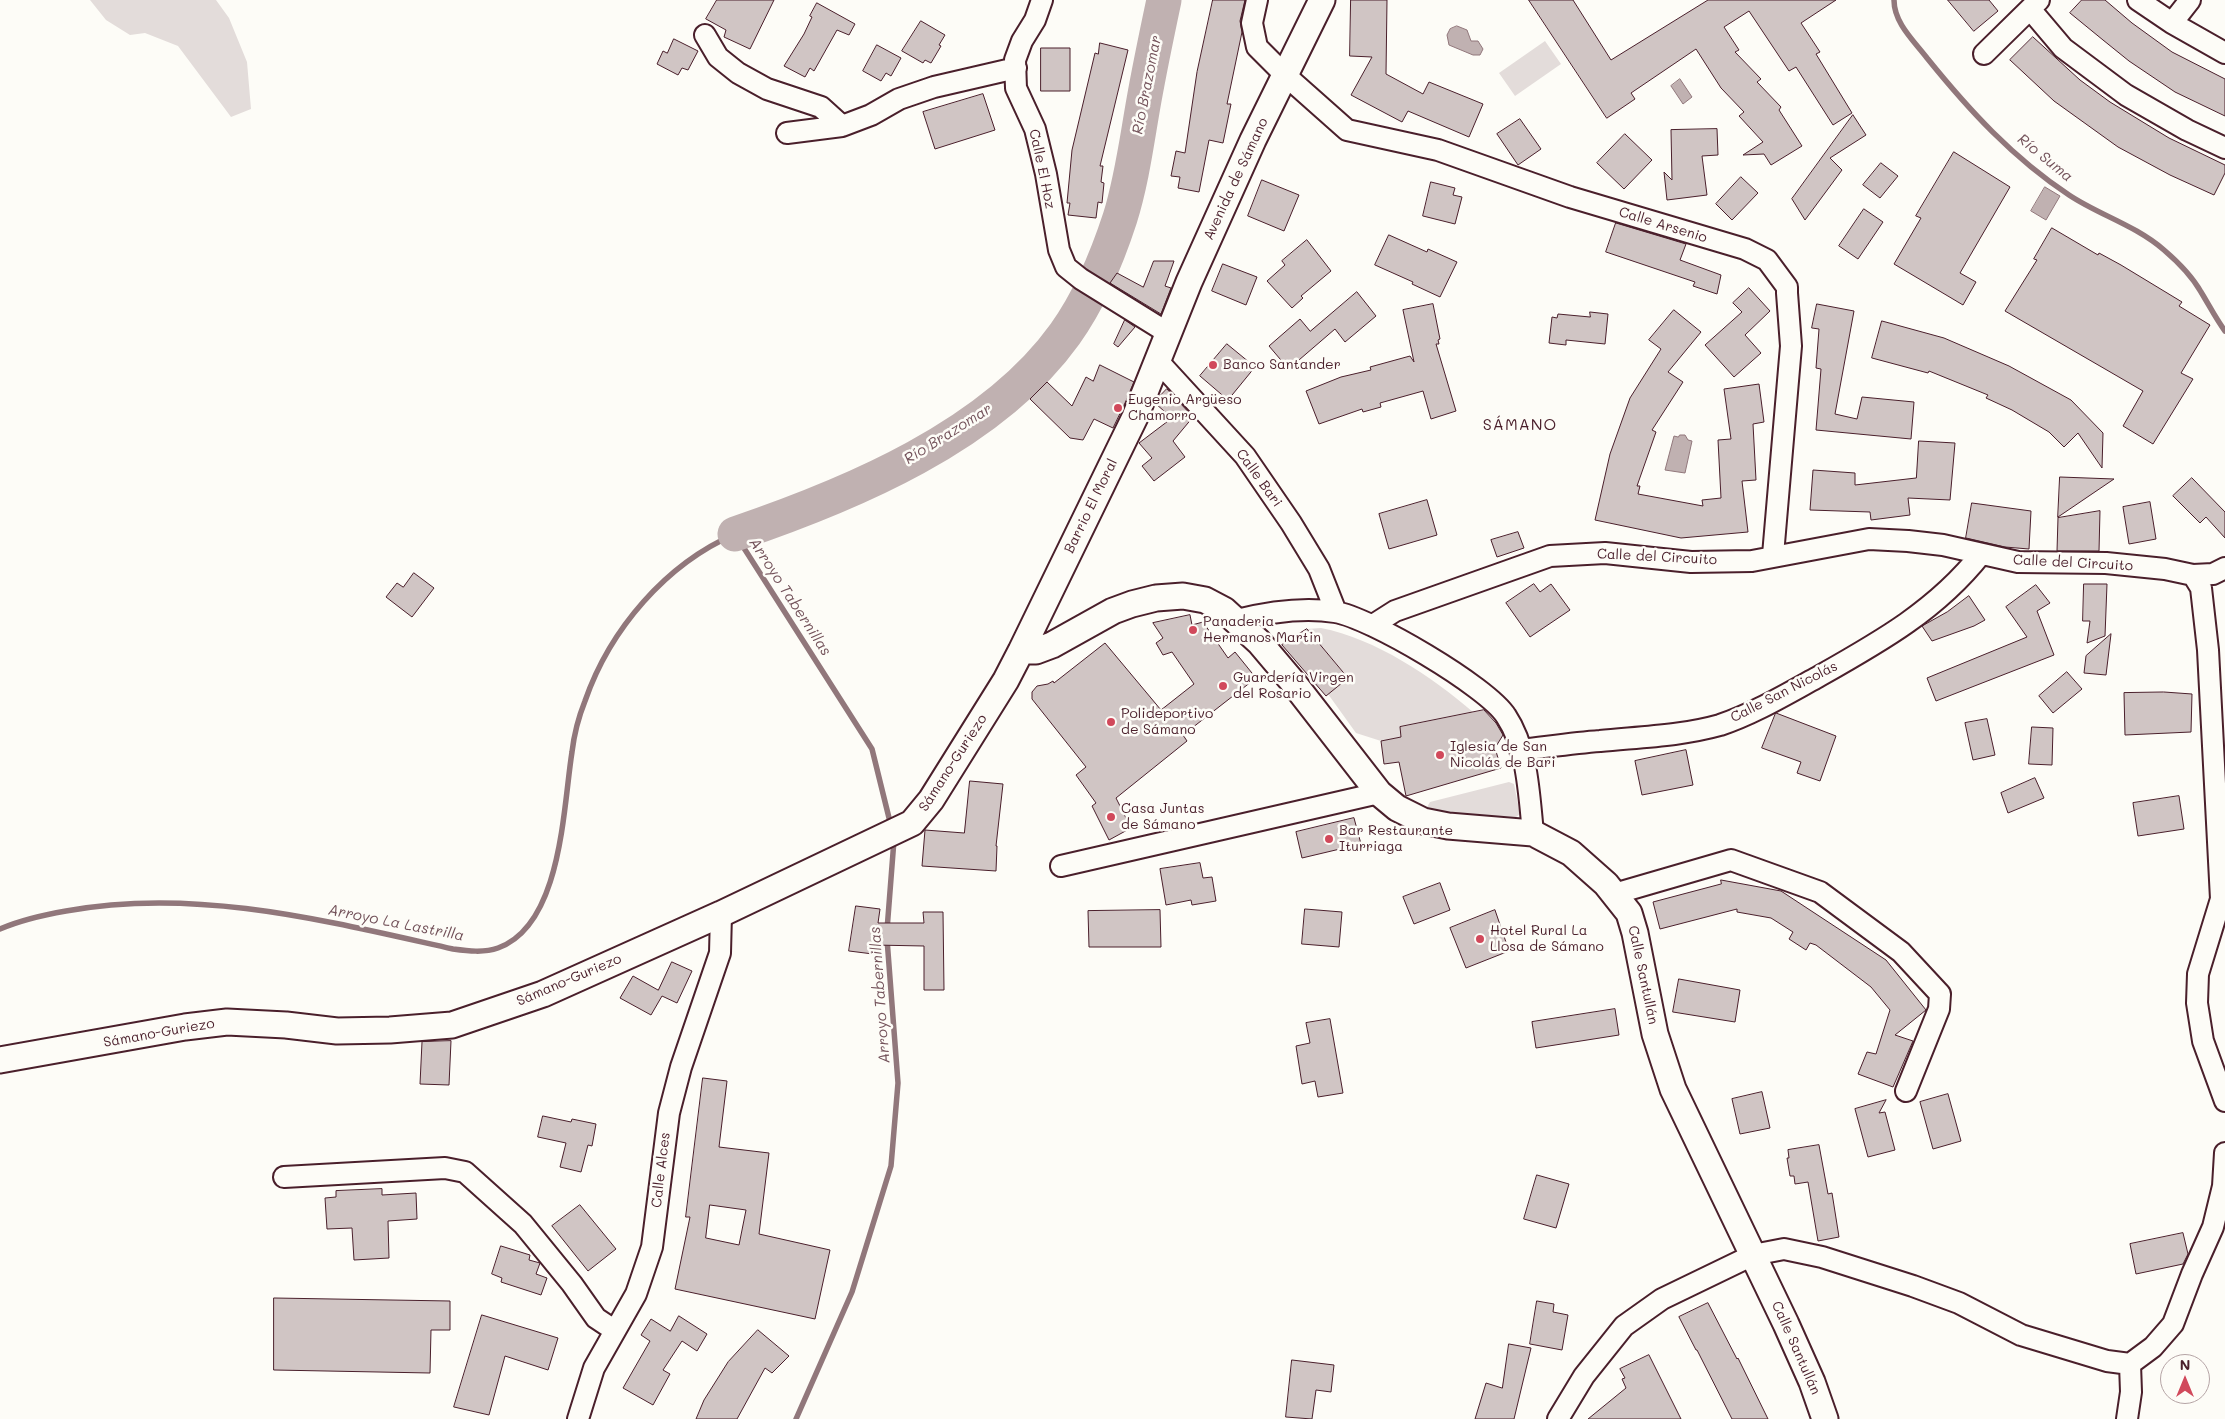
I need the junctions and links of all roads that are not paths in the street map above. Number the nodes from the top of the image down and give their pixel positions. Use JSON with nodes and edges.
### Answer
{"nodes":[{"id":1,"x":1042,"y":0,"type":"edge"},
{"id":2,"x":1257,"y":0,"type":"edge"},
{"id":3,"x":1322,"y":0,"type":"edge"},
{"id":4,"x":2138,"y":0,"type":"edge"},
{"id":5,"x":2190,"y":0,"type":"edge"},
{"id":6,"x":2034,"y":5,"type":"edge"},
{"id":7,"x":2172,"y":23,"type":"junction"},
{"id":8,"x":705,"y":35,"type":"dead end"},
{"id":9,"x":2225,"y":53,"type":"edge"},
{"id":10,"x":1984,"y":54,"type":"dead end"},
{"id":11,"x":1016,"y":68,"type":"junction"},
{"id":12,"x":1285,"y":76,"type":"junction"},
{"id":13,"x":842,"y":126,"type":"junction"},
{"id":14,"x":787,"y":133,"type":"dead end"},
{"id":15,"x":2225,"y":148,"type":"edge"},
{"id":16,"x":1168,"y":333,"type":"junction"},
{"id":17,"x":1157,"y":360,"type":"junction"},
{"id":18,"x":1981,"y":554,"type":"junction"},
{"id":19,"x":1773,"y":556,"type":"junction"},
{"id":20,"x":2225,"y":568,"type":"edge"},
{"id":21,"x":2193,"y":575,"type":"junction"},
{"id":22,"x":1336,"y":612,"type":"junction"},
{"id":23,"x":1237,"y":620,"type":"junction"},
{"id":24,"x":1373,"y":625,"type":"junction"},
{"id":25,"x":1021,"y":651,"type":"junction"},
{"id":26,"x":1520,"y":750,"type":"junction"},
{"id":27,"x":1379,"y":793,"type":"junction"},
{"id":28,"x":1533,"y":833,"type":"junction"},
{"id":29,"x":1062,"y":866,"type":"dead end"},
{"id":30,"x":1614,"y":894,"type":"junction"},
{"id":31,"x":722,"y":914,"type":"junction"},
{"id":32,"x":0,"y":1060,"type":"edge"},
{"id":33,"x":1906,"y":1091,"type":"dead end"},
{"id":34,"x":2225,"y":1101,"type":"edge"},
{"id":35,"x":2225,"y":1153,"type":"edge"},
{"id":36,"x":284,"y":1177,"type":"dead end"},
{"id":37,"x":1753,"y":1255,"type":"junction"},
{"id":38,"x":614,"y":1330,"type":"junction"},
{"id":39,"x":2130,"y":1364,"type":"junction"},
{"id":40,"x":578,"y":1419,"type":"edge"},
{"id":41,"x":1558,"y":1419,"type":"edge"},
{"id":42,"x":1825,"y":1419,"type":"edge"},
{"id":43,"x":2127,"y":1419,"type":"edge"}],
"edges":[{"from":1,"to":11,"type":"street","name":"Calle El Hoz"},
{"from":2,"to":12,"type":"street","name":"Calle Arsenio"},
{"from":3,"to":12,"type":"street","name":"Avenida de Sámano"},
{"from":4,"to":7,"type":"street"},
{"from":5,"to":7,"type":"street"},
{"from":6,"to":10,"type":"street"},
{"from":6,"to":15,"type":"street"},
{"from":7,"to":9,"type":"street"},
{"from":8,"to":13,"type":"street"},
{"from":11,"to":13,"type":"street"},
{"from":11,"to":16,"type":"street","name":"Calle El Hoz"},
{"from":12,"to":16,"type":"street","name":"Avenida de Sámano"},
{"from":12,"to":19,"type":"street","name":"Calle Arsenio"},
{"from":13,"to":14,"type":"street"},
{"from":16,"to":17,"type":"street","name":"Avenida de Sámano"},
{"from":17,"to":22,"type":"street","name":"Calle Bari"},
{"from":17,"to":25,"type":"street","name":"Barrio El Moral"},
{"from":18,"to":19,"type":"street","name":"Calle del Circuito"},
{"from":18,"to":21,"type":"street","name":"Calle del Circuito"},
{"from":18,"to":26,"type":"street","name":"Calle San Nicolás"},
{"from":19,"to":24,"type":"street","name":"Calle del Circuito"},
{"from":20,"to":21,"type":"street","name":"Calle del Circuito"},
{"from":21,"to":34,"type":"street"},
{"from":22,"to":23,"type":"street"},
{"from":22,"to":24,"type":"street"},
{"from":23,"to":25,"type":"street","name":"Calle Santullán"},
{"from":23,"to":27,"type":"street","name":"Calle Santullán"},
{"from":24,"to":26,"type":"street"},
{"from":25,"to":31,"type":"street","name":"Sámano-Guriezo"},
{"from":26,"to":28,"type":"street"},
{"from":27,"to":28,"type":"street","name":"Calle Santullán"},
{"from":27,"to":29,"type":"street"},
{"from":28,"to":30,"type":"street","name":"Calle Santullán"},
{"from":30,"to":33,"type":"street"},
{"from":30,"to":37,"type":"street","name":"Calle Santullán"},
{"from":31,"to":32,"type":"street","name":"Sámano-Guriezo"},
{"from":31,"to":38,"type":"street","name":"Calle Alces"},
{"from":35,"to":39,"type":"street"},
{"from":36,"to":38,"type":"street"},
{"from":37,"to":39,"type":"street"},
{"from":37,"to":41,"type":"street"},
{"from":37,"to":42,"type":"street","name":"Calle Santullán"},
{"from":38,"to":40,"type":"street","name":"Calle Alces"},
{"from":39,"to":43,"type":"street"}]}
